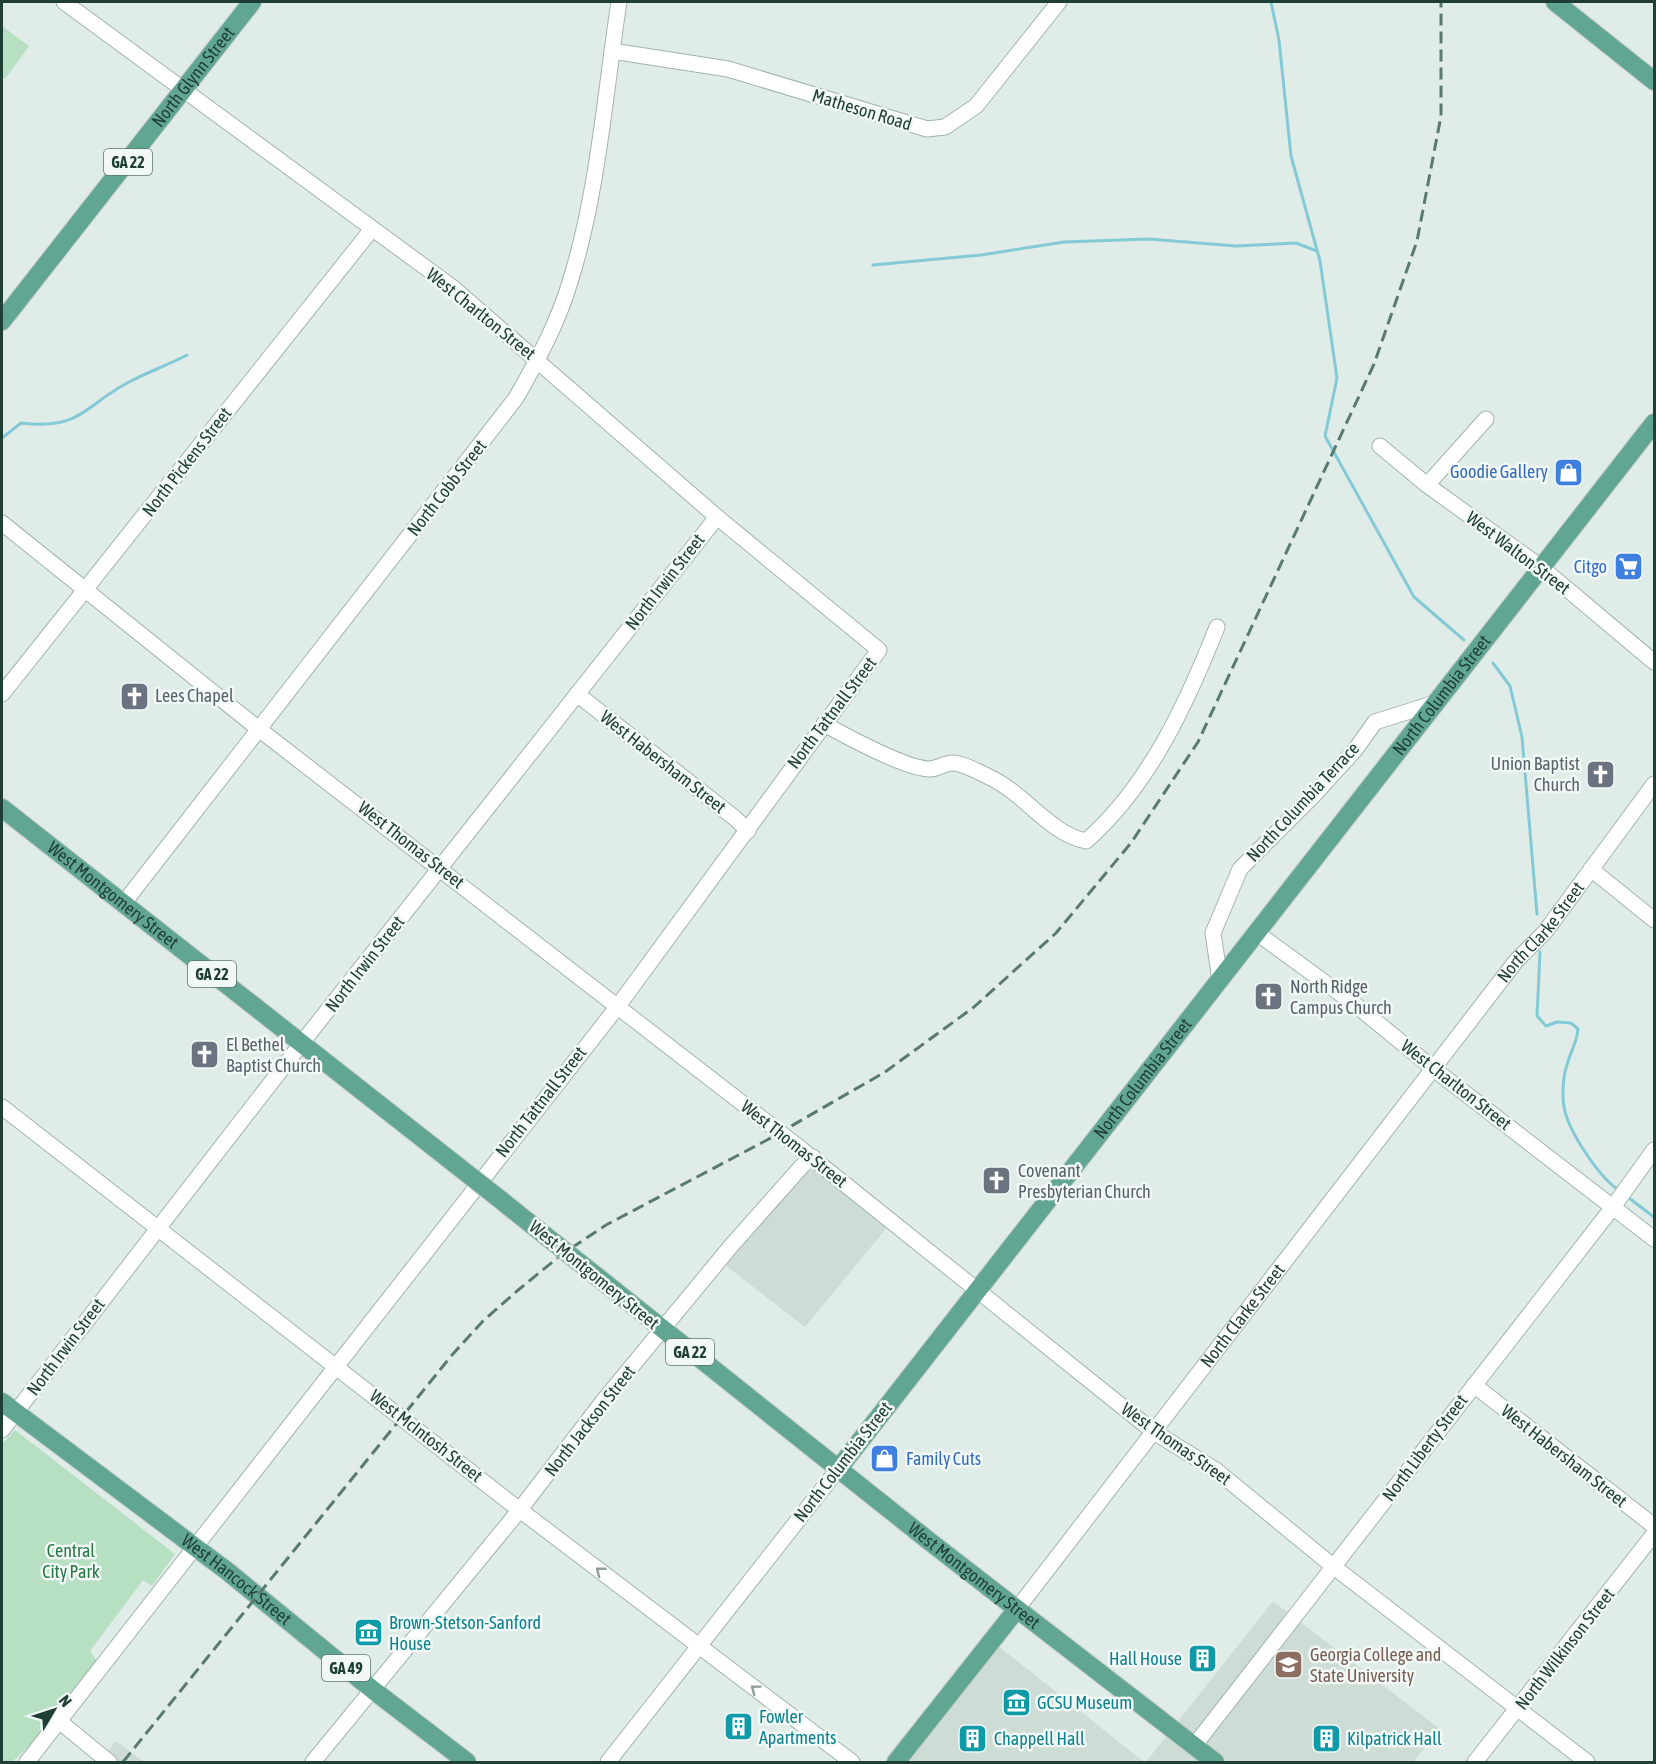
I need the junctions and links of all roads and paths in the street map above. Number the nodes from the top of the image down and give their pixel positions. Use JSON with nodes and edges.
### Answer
{"nodes":[{"id":1,"x":64,"y":2,"type":"edge"},
{"id":2,"x":252,"y":2,"type":"edge"},
{"id":3,"x":620,"y":2,"type":"edge"},
{"id":4,"x":1060,"y":2,"type":"edge"},
{"id":5,"x":1555,"y":2,"type":"edge"},
{"id":6,"x":612,"y":51,"type":"junction"},
{"id":7,"x":1654,"y":81,"type":"edge"},
{"id":8,"x":184,"y":91,"type":"junction"},
{"id":9,"x":372,"y":229,"type":"junction"},
{"id":10,"x":2,"y":321,"type":"edge"},
{"id":11,"x":537,"y":360,"type":"junction"},
{"id":12,"x":1486,"y":419,"type":"dead end"},
{"id":13,"x":1654,"y":423,"type":"edge"},
{"id":14,"x":1380,"y":446,"type":"dead end"},
{"id":15,"x":1427,"y":485,"type":"junction"},
{"id":16,"x":717,"y":516,"type":"junction"},
{"id":17,"x":2,"y":523,"type":"edge"},
{"id":18,"x":1542,"y":568,"type":"junction"},
{"id":19,"x":86,"y":590,"type":"junction"},
{"id":20,"x":1217,"y":627,"type":"dead end"},
{"id":21,"x":879,"y":650,"type":"joint"},
{"id":22,"x":1654,"y":662,"type":"edge"},
{"id":23,"x":2,"y":694,"type":"edge"},
{"id":24,"x":577,"y":694,"type":"junction"},
{"id":25,"x":1438,"y":702,"type":"junction"},
{"id":26,"x":824,"y":724,"type":"junction"},
{"id":27,"x":260,"y":730,"type":"junction"},
{"id":28,"x":1654,"y":784,"type":"edge"},
{"id":29,"x":2,"y":808,"type":"edge"},
{"id":30,"x":748,"y":831,"type":"junction"},
{"id":31,"x":440,"y":867,"type":"junction"},
{"id":32,"x":1591,"y":869,"type":"junction"},
{"id":33,"x":123,"y":904,"type":"junction"},
{"id":34,"x":1654,"y":920,"type":"edge"},
{"id":35,"x":1257,"y":933,"type":"junction"},
{"id":36,"x":1220,"y":980,"type":"junction"},
{"id":37,"x":618,"y":1006,"type":"junction"},
{"id":38,"x":301,"y":1044,"type":"junction"},
{"id":39,"x":1435,"y":1070,"type":"junction"},
{"id":40,"x":2,"y":1107,"type":"edge"},
{"id":41,"x":1654,"y":1150,"type":"edge"},
{"id":42,"x":807,"y":1153,"type":"junction"},
{"id":43,"x":1613,"y":1207,"type":"junction"},
{"id":44,"x":157,"y":1228,"type":"junction"},
{"id":45,"x":1654,"y":1239,"type":"edge"},
{"id":46,"x":978,"y":1289,"type":"junction"},
{"id":47,"x":663,"y":1330,"type":"junction"},
{"id":48,"x":335,"y":1366,"type":"junction"},
{"id":49,"x":1474,"y":1385,"type":"junction"},
{"id":50,"x":8,"y":1407,"type":"edge"},
{"id":51,"x":2,"y":1430,"type":"edge"},
{"id":52,"x":1154,"y":1432,"type":"junction"},
{"id":53,"x":839,"y":1467,"type":"junction"},
{"id":54,"x":521,"y":1509,"type":"junction"},
{"id":55,"x":1654,"y":1526,"type":"edge"},
{"id":56,"x":1654,"y":1534,"type":"edge"},
{"id":57,"x":195,"y":1548,"type":"junction"},
{"id":58,"x":1334,"y":1567,"type":"junction"},
{"id":59,"x":1017,"y":1609,"type":"junction"},
{"id":60,"x":699,"y":1647,"type":"junction"},
{"id":61,"x":373,"y":1690,"type":"junction"},
{"id":62,"x":1518,"y":1708,"type":"junction"},
{"id":63,"x":59,"y":1721,"type":"junction"},
{"id":64,"x":1194,"y":1746,"type":"junction"},
{"id":65,"x":27,"y":1762,"type":"edge"},
{"id":66,"x":110,"y":1762,"type":"edge"},
{"id":67,"x":313,"y":1762,"type":"edge"},
{"id":68,"x":467,"y":1762,"type":"edge"},
{"id":69,"x":608,"y":1762,"type":"edge"},
{"id":70,"x":852,"y":1762,"type":"edge"},
{"id":71,"x":896,"y":1762,"type":"edge"},
{"id":72,"x":1215,"y":1762,"type":"edge"},
{"id":73,"x":1475,"y":1762,"type":"edge"},
{"id":74,"x":1587,"y":1762,"type":"edge"}],
"edges":[{"from":1,"to":8,"type":"street","name":"West Charlton Street"},
{"from":2,"to":8,"type":"main road","name":"North Glynn Street","number":"GA 22"},
{"from":3,"to":6,"type":"street","name":"North Cobb Street"},
{"from":4,"to":6,"type":"street","name":"Matheson Road"},
{"from":5,"to":7,"type":"main road"},
{"from":6,"to":11,"type":"street","name":"North Cobb Street"},
{"from":8,"to":9,"type":"street","name":"West Charlton Street"},
{"from":8,"to":10,"type":"main road","name":"North Glynn Street","number":"GA 22"},
{"from":9,"to":11,"type":"street","name":"West Charlton Street"},
{"from":9,"to":19,"type":"street","name":"North Pickens Street"},
{"from":11,"to":16,"type":"street","name":"West Charlton Street"},
{"from":11,"to":27,"type":"street","name":"North Cobb Street"},
{"from":12,"to":15,"type":"street"},
{"from":13,"to":18,"type":"main road","name":"North Columbia Street"},
{"from":14,"to":15,"type":"street","name":"West Walton Street"},
{"from":15,"to":18,"type":"street","name":"West Walton Street"},
{"from":16,"to":21,"type":"street","name":"West Charlton Street"},
{"from":16,"to":24,"type":"street","name":"North Irwin Street"},
{"from":17,"to":19,"type":"street","name":"West Thomas Street"},
{"from":18,"to":22,"type":"street","name":"West Walton Street"},
{"from":18,"to":25,"type":"main road","name":"North Columbia Street"},
{"from":19,"to":23,"type":"street","name":"North Pickens Street"},
{"from":19,"to":27,"type":"street","name":"West Thomas Street"},
{"from":20,"to":26,"type":"street"},
{"from":21,"to":26,"type":"street","name":"North Tattnall Street"},
{"from":24,"to":30,"type":"street","name":"West Habersham Street"},
{"from":24,"to":31,"type":"street","name":"North Irwin Street"},
{"from":25,"to":35,"type":"main road","name":"North Columbia Street"},
{"from":25,"to":36,"type":"street","name":"North Columbia Terrace"},
{"from":26,"to":30,"type":"street","name":"North Tattnall Street"},
{"from":27,"to":31,"type":"street","name":"West Thomas Street"},
{"from":27,"to":33,"type":"street","name":"North Cobb Street"},
{"from":28,"to":32,"type":"street","name":"North Clarke Street"},
{"from":29,"to":33,"type":"main road","name":"West Montgomery Street","number":"GA 22"},
{"from":30,"to":37,"type":"street","name":"North Tattnall Street"},
{"from":31,"to":37,"type":"street","name":"West Thomas Street"},
{"from":31,"to":38,"type":"street","name":"North Irwin Street"},
{"from":32,"to":34,"type":"street"},
{"from":32,"to":39,"type":"street","name":"North Clarke Street"},
{"from":33,"to":38,"type":"main road","name":"West Montgomery Street","number":"GA 22"},
{"from":35,"to":36,"type":"main road","name":"North Columbia Street"},
{"from":35,"to":39,"type":"street","name":"West Charlton Street"},
{"from":36,"to":46,"type":"main road","name":"North Columbia Street"},
{"from":37,"to":42,"type":"street","name":"West Thomas Street","bridge":true},
{"from":37,"to":48,"type":"street","name":"North Tattnall Street"},
{"from":38,"to":44,"type":"street","name":"North Irwin Street"},
{"from":38,"to":47,"type":"main road","name":"West Montgomery Street","number":"GA 22","bridge":true},
{"from":39,"to":43,"type":"street","name":"West Charlton Street"},
{"from":39,"to":52,"type":"street","name":"North Clarke Street"},
{"from":40,"to":44,"type":"street","name":"West McIntosh Street"},
{"from":41,"to":43,"type":"street","name":"North Liberty Street"},
{"from":42,"to":46,"type":"street","name":"West Thomas Street"},
{"from":42,"to":47,"type":"street","name":"North Jackson Street"},
{"from":43,"to":45,"type":"street","name":"West Charlton Street"},
{"from":43,"to":49,"type":"street","name":"North Liberty Street"},
{"from":44,"to":48,"type":"street","name":"West McIntosh Street"},
{"from":44,"to":50,"type":"street","name":"North Irwin Street"},
{"from":46,"to":52,"type":"street","name":"West Thomas Street"},
{"from":46,"to":53,"type":"main road","name":"North Columbia Street"},
{"from":47,"to":53,"type":"main road","name":"West Montgomery Street","number":"GA 22"},
{"from":47,"to":54,"type":"street","name":"North Jackson Street"},
{"from":48,"to":54,"type":"street","name":"West McIntosh Street"},
{"from":48,"to":57,"type":"street","name":"North Tattnall Street"},
{"from":49,"to":55,"type":"street","name":"West Habersham Street"},
{"from":49,"to":58,"type":"street","name":"North Liberty Street"},
{"from":50,"to":51,"type":"street","name":"North Irwin Street"},
{"from":50,"to":57,"type":"main road","name":"West Hancock Street","number":"GA 49"},
{"from":52,"to":58,"type":"street","name":"West Thomas Street"},
{"from":52,"to":59,"type":"street","name":"North Clarke Street"},
{"from":53,"to":59,"type":"main road","name":"West Montgomery Street"},
{"from":53,"to":60,"type":"street","name":"North Columbia Street"},
{"from":60,"to":54,"type":"street","name":"West McIntosh Street","one_way":true},
{"from":54,"to":61,"type":"street","name":"North Jackson Street"},
{"from":56,"to":62,"type":"street","name":"North Wilkinson Street"},
{"from":57,"to":61,"type":"main road","name":"West Hancock Street","number":"GA 49"},
{"from":57,"to":63,"type":"street","name":"North Tattnall Street"},
{"from":58,"to":62,"type":"street","name":"West Thomas Street"},
{"from":58,"to":64,"type":"street","name":"North Liberty Street"},
{"from":59,"to":64,"type":"main road","name":"West Montgomery Street"},
{"from":59,"to":71,"type":"main road","name":"North Clarke Street"},
{"from":60,"to":69,"type":"street","name":"North Columbia Street"},
{"from":70,"to":60,"type":"street","name":"West McIntosh Street","one_way":true},
{"from":61,"to":67,"type":"street","name":"North Jackson Street"},
{"from":61,"to":68,"type":"main road","name":"West Hancock Street","number":"GA 49"},
{"from":62,"to":73,"type":"street","name":"North Wilkinson Street"},
{"from":62,"to":74,"type":"street","name":"West Thomas Street"},
{"from":63,"to":65,"type":"street","name":"North Tattnall Street"},
{"from":63,"to":66,"type":"street"},
{"from":64,"to":72,"type":"main road","name":"West Montgomery Street"}]}
